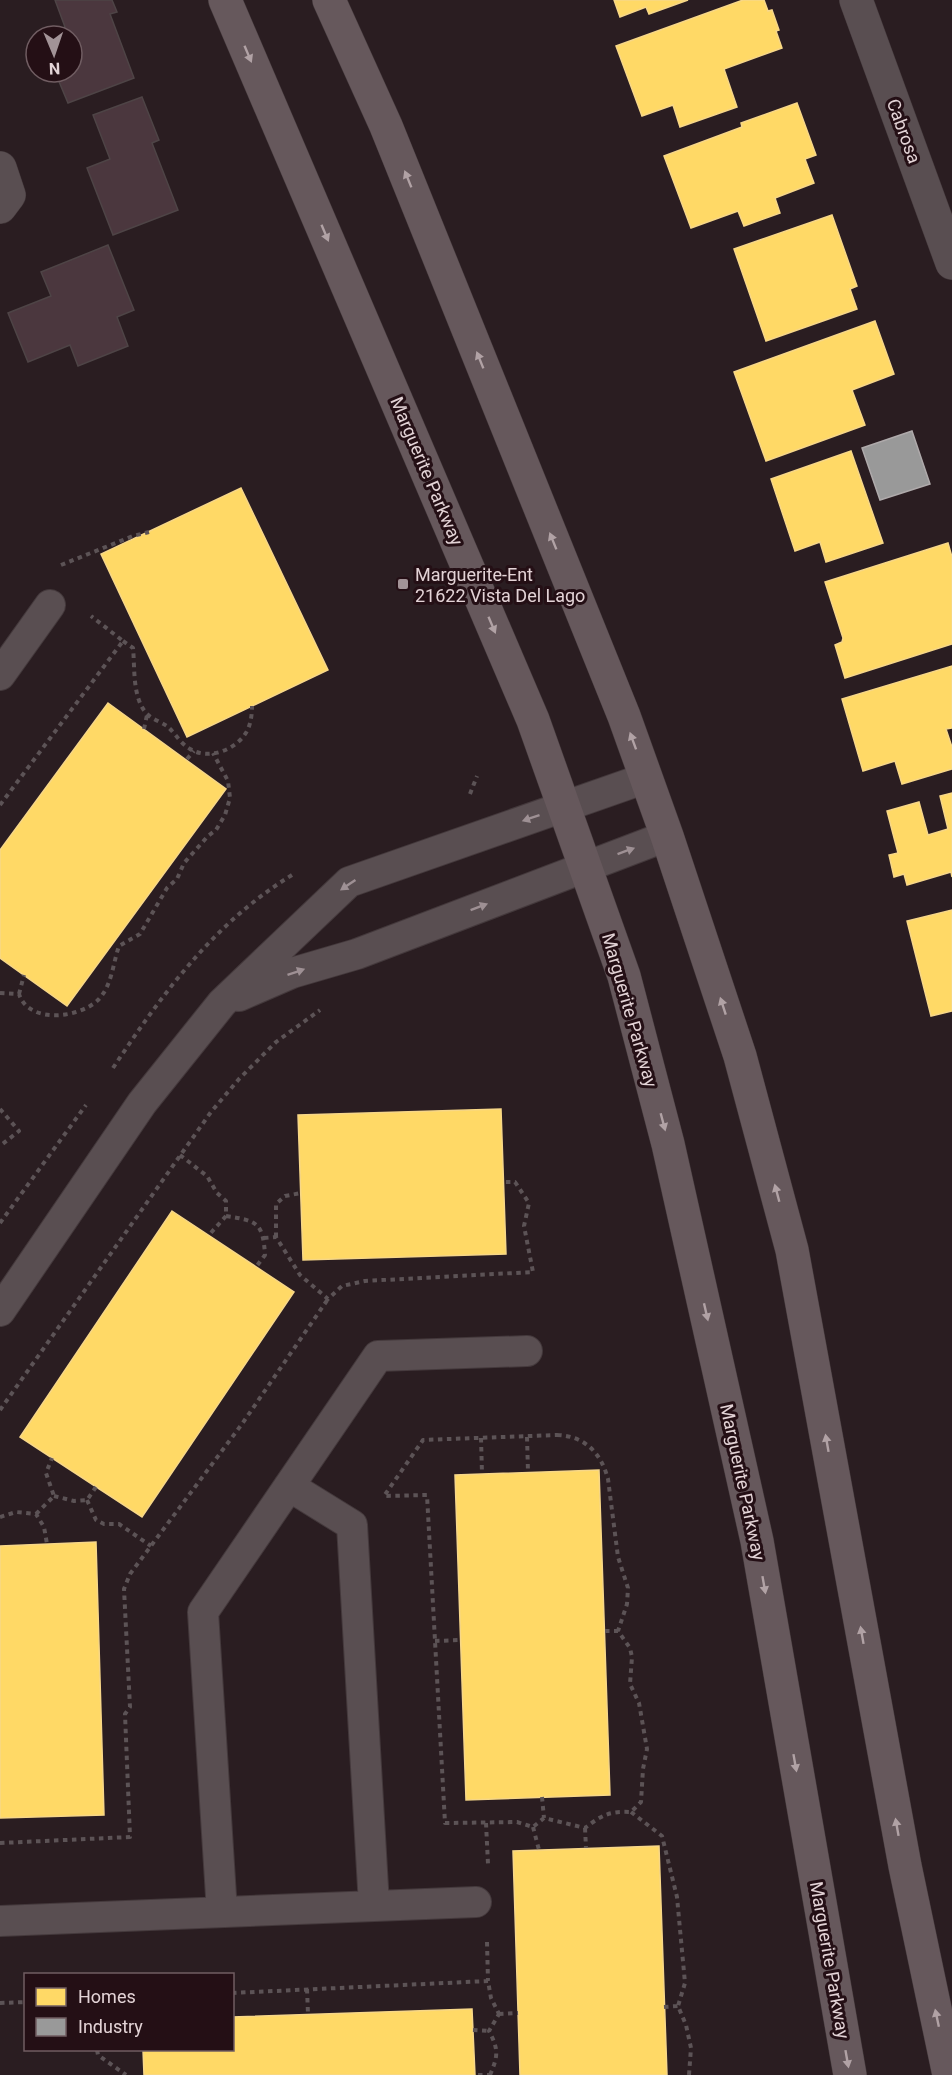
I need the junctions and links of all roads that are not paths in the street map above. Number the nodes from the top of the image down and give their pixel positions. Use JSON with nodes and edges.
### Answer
{"nodes":[{"id":1,"x":225,"y":0,"type":"edge"},
{"id":2,"x":329,"y":0,"type":"edge"},
{"id":3,"x":856,"y":0,"type":"edge"},
{"id":4,"x":952,"y":263,"type":"edge"},
{"id":5,"x":50,"y":605,"type":"dead end"},
{"id":6,"x":0,"y":675,"type":"edge"},
{"id":7,"x":646,"y":778,"type":"junction"},
{"id":8,"x":563,"y":807,"type":"junction"},
{"id":9,"x":668,"y":836,"type":"junction"},
{"id":10,"x":584,"y":866,"type":"junction"},
{"id":11,"x":222,"y":1003,"type":"junction"},
{"id":12,"x":0,"y":1311,"type":"edge"},
{"id":13,"x":527,"y":1351,"type":"dead end"},
{"id":14,"x":289,"y":1486,"type":"junction"},
{"id":15,"x":476,"y":1902,"type":"dead end"},
{"id":16,"x":374,"y":1905,"type":"junction"},
{"id":17,"x":222,"y":1912,"type":"junction"},
{"id":18,"x":0,"y":1921,"type":"edge"},
{"id":19,"x":850,"y":2075,"type":"edge"},
{"id":20,"x":949,"y":2075,"type":"edge"}],
"edges":[{"from":1,"to":8,"type":"main road","name":"Marguerite Parkway","one_way":true},
{"from":7,"to":2,"type":"main road","one_way":true},
{"from":3,"to":4,"type":"street","name":"Cabrosa"},
{"from":5,"to":6,"type":"lane"},
{"from":7,"to":8,"type":"lane"},
{"from":7,"to":9,"type":"main road"},
{"from":8,"to":10,"type":"main road","name":"Marguerite Parkway"},
{"from":8,"to":11,"type":"lane","one_way":true},
{"from":10,"to":9,"type":"lane","one_way":true},
{"from":20,"to":9,"type":"main road","one_way":true},
{"from":11,"to":10,"type":"lane","one_way":true},
{"from":10,"to":19,"type":"main road","name":"Marguerite Parkway","one_way":true},
{"from":11,"to":12,"type":"lane"},
{"from":13,"to":14,"type":"lane"},
{"from":14,"to":16,"type":"lane"},
{"from":14,"to":17,"type":"lane"},
{"from":15,"to":16,"type":"lane"},
{"from":16,"to":17,"type":"lane"},
{"from":17,"to":18,"type":"lane"}]}
